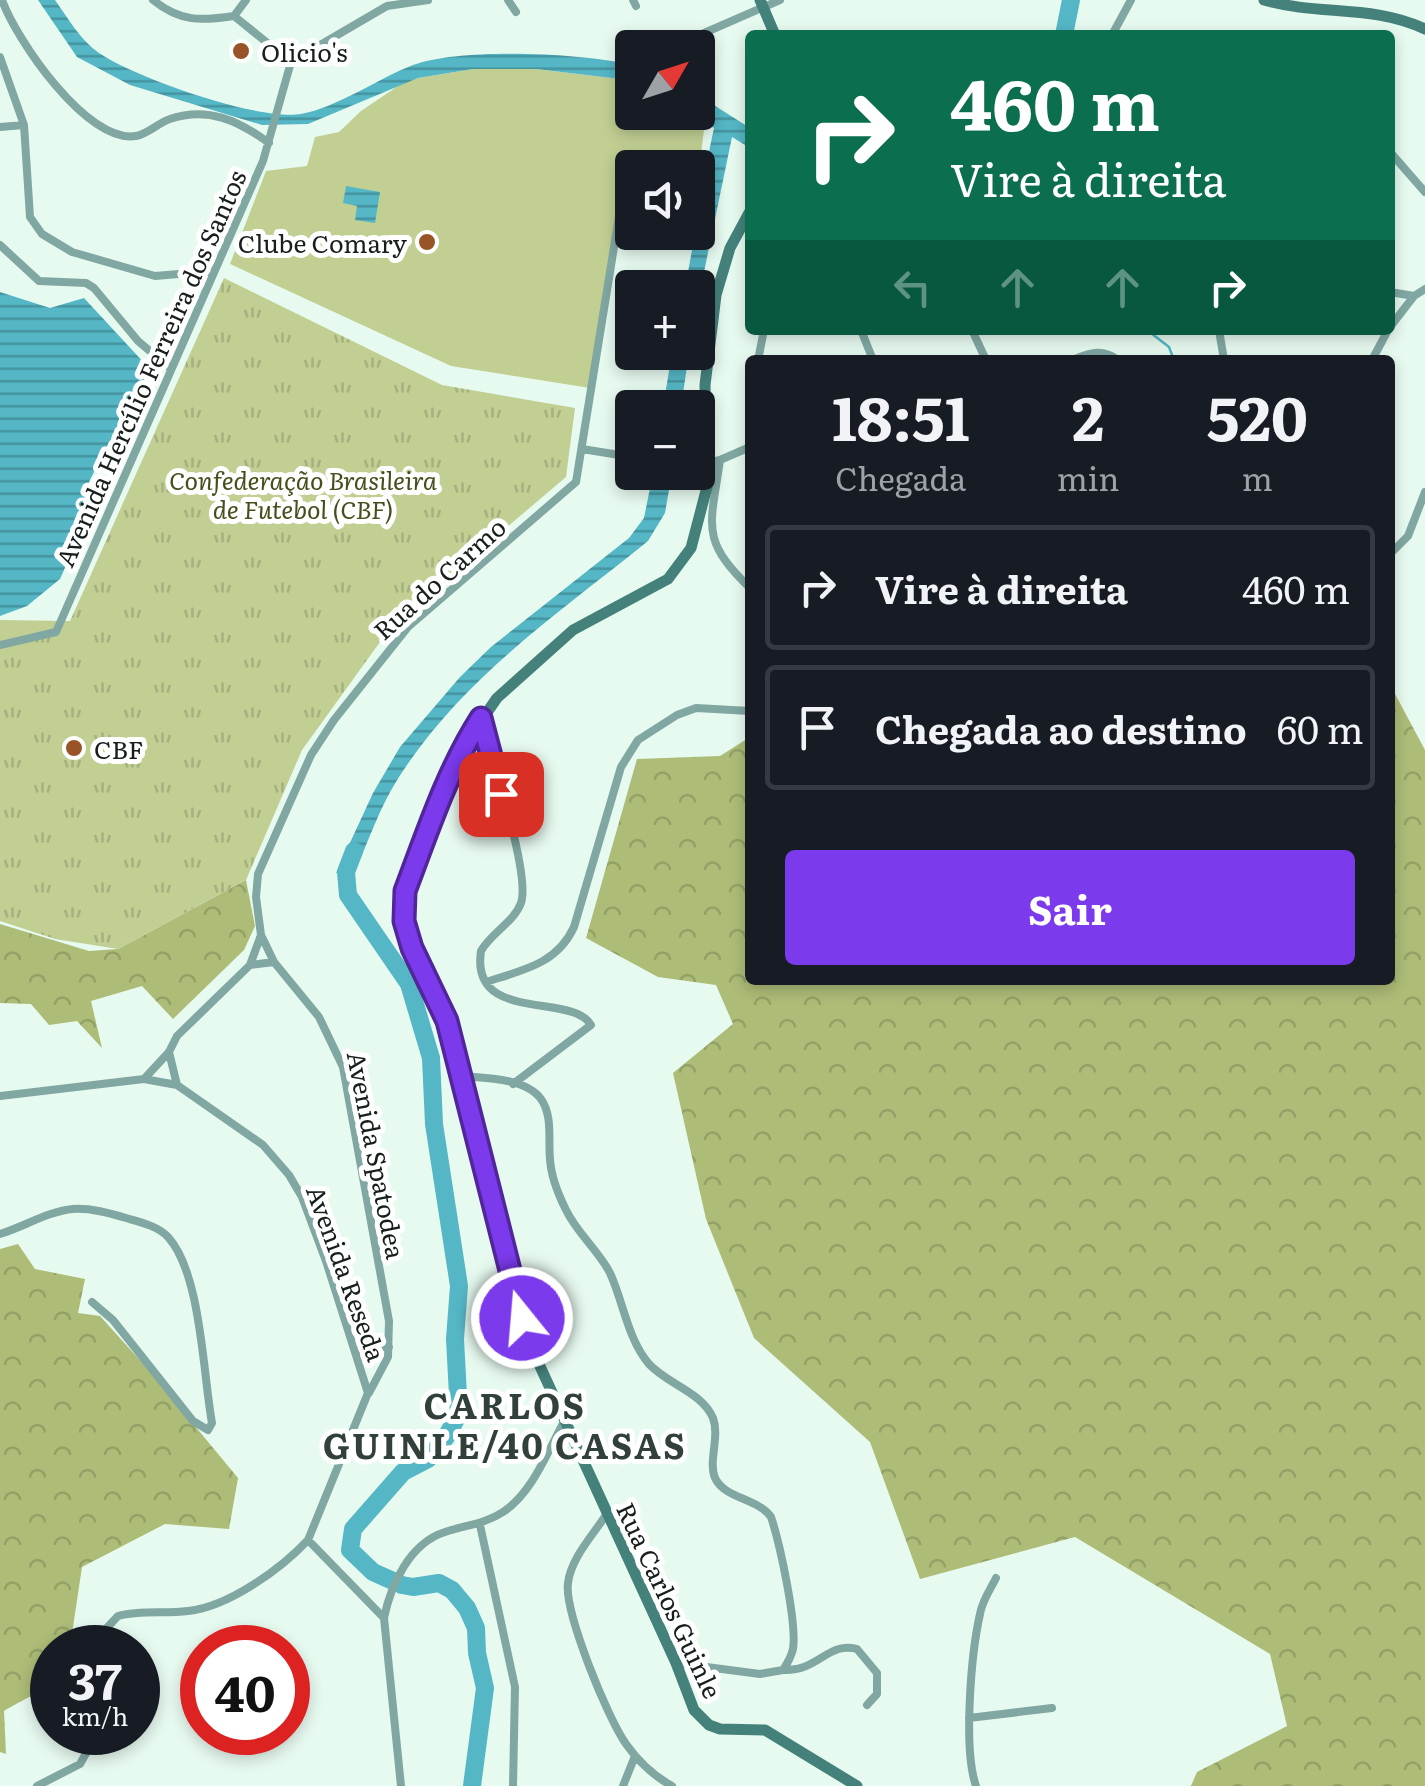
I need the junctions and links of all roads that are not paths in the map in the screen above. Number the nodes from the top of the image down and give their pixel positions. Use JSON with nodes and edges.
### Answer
{"nodes":[{"id":1,"x":2,"y":0,"type":"edge"},
{"id":2,"x":153,"y":0,"type":"edge"},
{"id":3,"x":246,"y":0,"type":"edge"},
{"id":4,"x":428,"y":0,"type":"edge"},
{"id":5,"x":508,"y":0,"type":"edge"},
{"id":6,"x":780,"y":0,"type":"edge"},
{"id":7,"x":1130,"y":0,"type":"edge"},
{"id":8,"x":1264,"y":0,"type":"edge"},
{"id":9,"x":761,"y":4,"type":"edge"},
{"id":10,"x":516,"y":12,"type":"dead end"},
{"id":11,"x":234,"y":16,"type":"junction"},
{"id":12,"x":1425,"y":28,"type":"edge"},
{"id":13,"x":707,"y":30,"type":"edge"},
{"id":14,"x":772,"y":30,"type":"edge"},
{"id":15,"x":1115,"y":30,"type":"edge"},
{"id":16,"x":0,"y":57,"type":"edge"},
{"id":17,"x":291,"y":62,"type":"junction"},
{"id":18,"x":24,"y":125,"type":"junction"},
{"id":19,"x":0,"y":127,"type":"edge"},
{"id":20,"x":269,"y":143,"type":"junction"},
{"id":21,"x":1395,"y":158,"type":"edge"},
{"id":22,"x":1425,"y":192,"type":"edge"},
{"id":23,"x":745,"y":220,"type":"edge"},
{"id":24,"x":615,"y":240,"type":"edge"},
{"id":25,"x":0,"y":245,"type":"edge"},
{"id":26,"x":214,"y":271,"type":"junction"},
{"id":27,"x":1425,"y":289,"type":"edge"},
{"id":28,"x":1395,"y":293,"type":"edge"},
{"id":29,"x":1414,"y":296,"type":"junction"},
{"id":30,"x":1395,"y":321,"type":"edge"},
{"id":31,"x":171,"y":369,"type":"junction"},
{"id":32,"x":704,"y":390,"type":"edge"},
{"id":33,"x":582,"y":448,"type":"junction"},
{"id":34,"x":745,"y":449,"type":"edge"},
{"id":35,"x":615,"y":453,"type":"edge"},
{"id":36,"x":715,"y":461,"type":"edge"},
{"id":37,"x":707,"y":490,"type":"edge"},
{"id":38,"x":711,"y":490,"type":"edge"},
{"id":39,"x":1425,"y":492,"type":"edge"},
{"id":40,"x":1395,"y":549,"type":"edge"},
{"id":41,"x":745,"y":583,"type":"edge"},
{"id":42,"x":0,"y":645,"type":"edge"},
{"id":43,"x":745,"y":711,"type":"edge"},
{"id":44,"x":481,"y":718,"type":"junction"},
{"id":45,"x":262,"y":935,"type":"junction"},
{"id":46,"x":274,"y":962,"type":"junction"},
{"id":47,"x":250,"y":966,"type":"junction"},
{"id":48,"x":486,"y":982,"type":"junction"},
{"id":49,"x":169,"y":1052,"type":"junction"},
{"id":50,"x":462,"y":1076,"type":"junction"},
{"id":51,"x":144,"y":1079,"type":"junction"},
{"id":52,"x":513,"y":1084,"type":"junction"},
{"id":53,"x":178,"y":1085,"type":"junction"},
{"id":54,"x":0,"y":1096,"type":"edge"},
{"id":55,"x":0,"y":1234,"type":"edge"},
{"id":56,"x":92,"y":1302,"type":"dead end"},
{"id":57,"x":389,"y":1347,"type":"junction"},
{"id":58,"x":357,"y":1352,"type":"junction"},
{"id":59,"x":368,"y":1393,"type":"junction"},
{"id":60,"x":564,"y":1422,"type":"junction"},
{"id":61,"x":606,"y":1515,"type":"junction"},
{"id":62,"x":480,"y":1524,"type":"junction"},
{"id":63,"x":308,"y":1540,"type":"junction"},
{"id":64,"x":996,"y":1578,"type":"dead end"},
{"id":65,"x":384,"y":1618,"type":"junction"},
{"id":66,"x":110,"y":1625,"type":"edge"},
{"id":67,"x":676,"y":1663,"type":"junction"},
{"id":68,"x":783,"y":1670,"type":"junction"},
{"id":69,"x":867,"y":1705,"type":"dead end"},
{"id":70,"x":1052,"y":1708,"type":"dead end"},
{"id":71,"x":970,"y":1718,"type":"junction"},
{"id":72,"x":85,"y":1755,"type":"edge"},
{"id":73,"x":635,"y":1756,"type":"junction"},
{"id":74,"x":37,"y":1786,"type":"edge"},
{"id":75,"x":400,"y":1786,"type":"edge"},
{"id":76,"x":514,"y":1786,"type":"edge"},
{"id":77,"x":623,"y":1786,"type":"edge"},
{"id":78,"x":672,"y":1786,"type":"edge"},
{"id":79,"x":857,"y":1786,"type":"edge"},
{"id":80,"x":976,"y":1786,"type":"edge"}],
"edges":[{"from":1,"to":20,"type":"street"},
{"from":2,"to":11,"type":"street"},
{"from":3,"to":11,"type":"street"},
{"from":4,"to":17,"type":"street"},
{"from":5,"to":10,"type":"street"},
{"from":6,"to":9,"type":"street"},
{"from":7,"to":15,"type":"street"},
{"from":8,"to":12,"type":"street"},
{"from":9,"to":13,"type":"street"},
{"from":9,"to":14,"type":"street"},
{"from":11,"to":17,"type":"street"},
{"from":16,"to":18,"type":"street"},
{"from":17,"to":20,"type":"street","name":"Avenida Hercílio Ferreira dos Santos"},
{"from":18,"to":19,"type":"street"},
{"from":18,"to":26,"type":"street"},
{"from":20,"to":26,"type":"street","name":"Avenida Hercílio Ferreira dos Santos"},
{"from":21,"to":22,"type":"street"},
{"from":23,"to":32,"type":"street","name":"Rua Carlos Guinle"},
{"from":24,"to":33,"type":"street","name":"Rua do Carmo"},
{"from":25,"to":31,"type":"street"},
{"from":26,"to":31,"type":"street","name":"Avenida Hercílio Ferreira dos Santos"},
{"from":27,"to":29,"type":"street"},
{"from":28,"to":29,"type":"street"},
{"from":29,"to":30,"type":"street"},
{"from":31,"to":42,"type":"street","name":"Avenida Hercílio Ferreira dos Santos"},
{"from":33,"to":35,"type":"street"},
{"from":33,"to":45,"type":"street","name":"Rua do Carmo"},
{"from":34,"to":36,"type":"street"},
{"from":37,"to":44,"type":"street","name":"Rua Carlos Guinle"},
{"from":38,"to":41,"type":"street"},
{"from":39,"to":40,"type":"street"},
{"from":43,"to":48,"type":"street"},
{"from":44,"to":48,"type":"street"},
{"from":44,"to":50,"type":"street","name":"Rua Carlos Guinle"},
{"from":45,"to":46,"type":"street","name":"Avenida Spatodea"},
{"from":45,"to":47,"type":"street","name":"Rua do Carmo"},
{"from":46,"to":47,"type":"street"},
{"from":46,"to":57,"type":"street","name":"Avenida Spatodea"},
{"from":47,"to":49,"type":"street","name":"Rua do Carmo"},
{"from":48,"to":52,"type":"street"},
{"from":49,"to":51,"type":"street","name":"Rua do Carmo"},
{"from":49,"to":53,"type":"street"},
{"from":50,"to":52,"type":"street"},
{"from":50,"to":60,"type":"street","name":"Rua Carlos Guinle"},
{"from":51,"to":53,"type":"street","name":"Avenida Reseda"},
{"from":51,"to":54,"type":"street","name":"Avenida Reseda"},
{"from":52,"to":68,"type":"street"},
{"from":53,"to":58,"type":"street","name":"Avenida Reseda"},
{"from":55,"to":56,"type":"street"},
{"from":57,"to":58,"type":"street"},
{"from":57,"to":59,"type":"street","name":"Avenida Spatodea"},
{"from":58,"to":59,"type":"street","name":"Avenida Reseda"},
{"from":59,"to":63,"type":"street","name":"Avenida Reseda"},
{"from":60,"to":61,"type":"street","name":"Rua Carlos Guinle"},
{"from":60,"to":62,"type":"street"},
{"from":61,"to":67,"type":"street","name":"Rua Carlos Guinle"},
{"from":61,"to":73,"type":"street"},
{"from":62,"to":65,"type":"street"},
{"from":62,"to":76,"type":"street"},
{"from":63,"to":65,"type":"street"},
{"from":63,"to":66,"type":"street","name":"Avenida Reseda"},
{"from":64,"to":71,"type":"street"},
{"from":65,"to":75,"type":"street"},
{"from":67,"to":68,"type":"street"},
{"from":67,"to":79,"type":"street","name":"Rua Carlos Guinle"},
{"from":68,"to":69,"type":"street"},
{"from":70,"to":71,"type":"street"},
{"from":71,"to":80,"type":"street"},
{"from":72,"to":74,"type":"street"},
{"from":73,"to":77,"type":"street"},
{"from":73,"to":78,"type":"street"}]}
